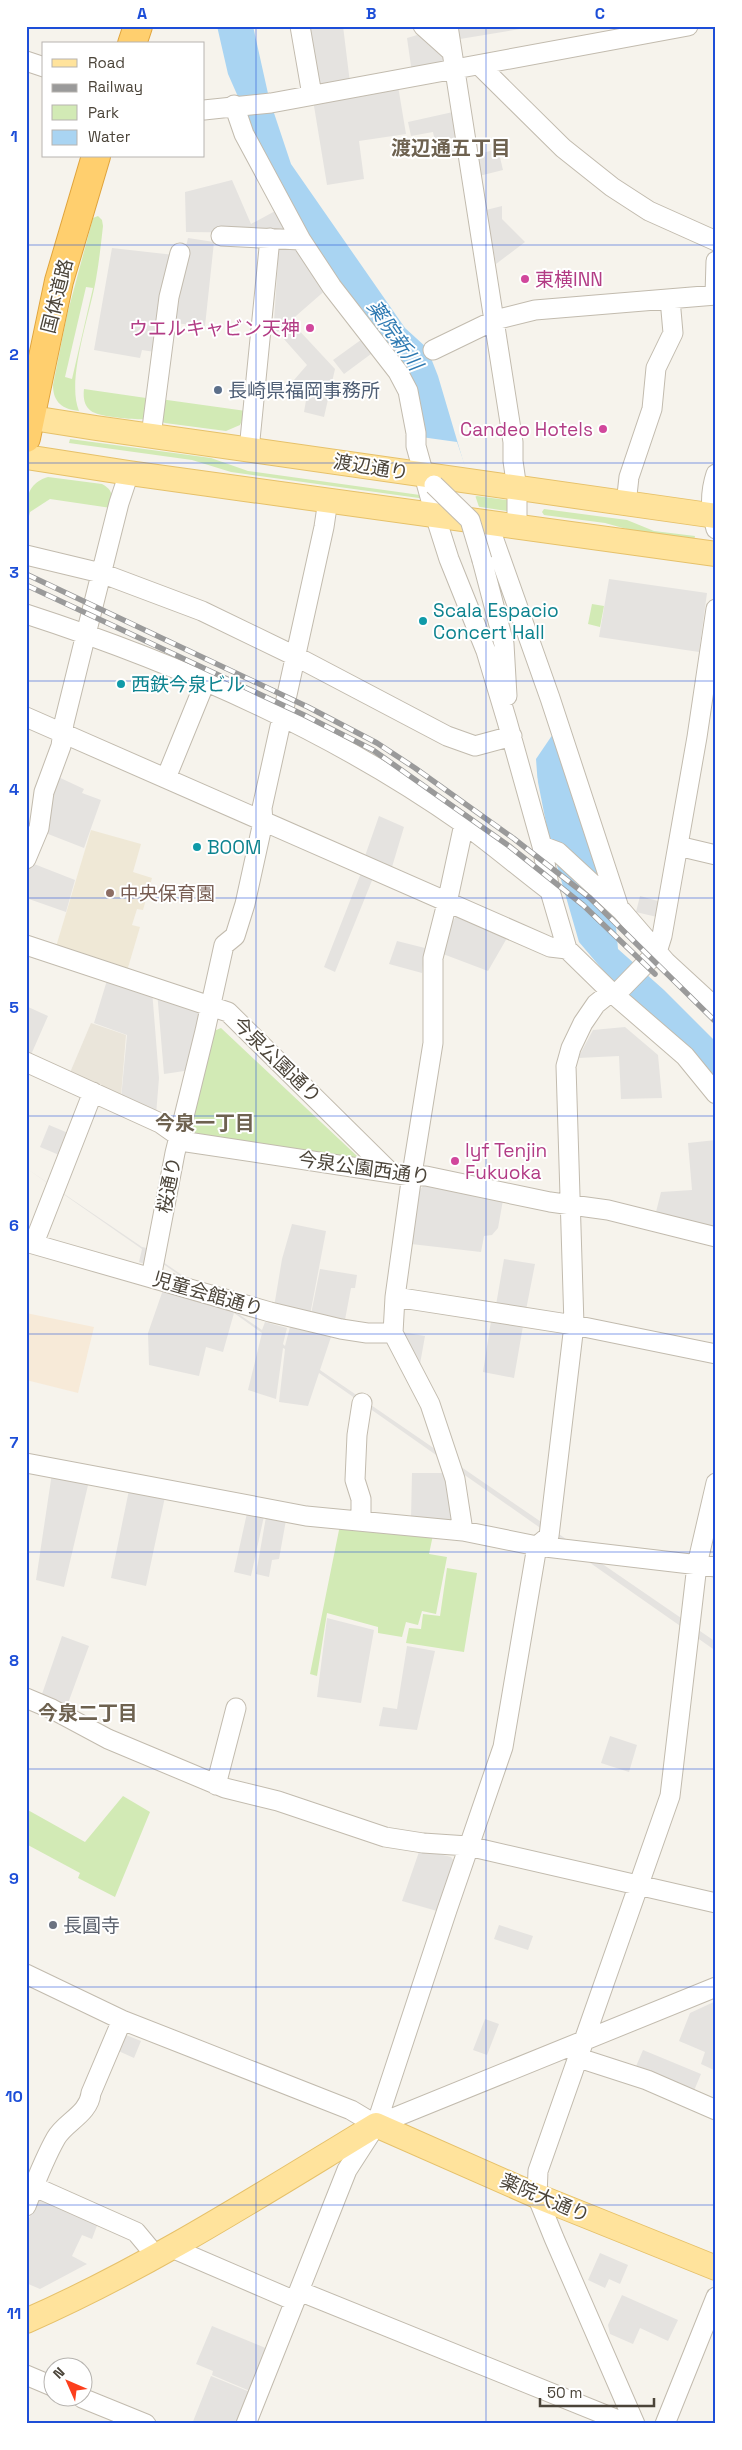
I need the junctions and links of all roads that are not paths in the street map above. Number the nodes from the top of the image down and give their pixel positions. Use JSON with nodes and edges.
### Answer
{"nodes":[{"id":1,"x":300,"y":26,"type":"edge"},
{"id":2,"x":423,"y":26,"type":"edge"},
{"id":3,"x":448,"y":26,"type":"edge"},
{"id":4,"x":688,"y":26,"type":"edge"},
{"id":5,"x":26,"y":60,"type":"edge"},
{"id":6,"x":454,"y":61,"type":"junction"},
{"id":7,"x":479,"y":65,"type":"junction"},
{"id":8,"x":42,"y":66,"type":"edge"},
{"id":9,"x":312,"y":95,"type":"junction"},
{"id":10,"x":237,"y":105,"type":"junction"},
{"id":11,"x":205,"y":110,"type":"edge"},
{"id":12,"x":95,"y":158,"type":"edge"},
{"id":13,"x":221,"y":236,"type":"dead end"},
{"id":14,"x":270,"y":238,"type":"junction"},
{"id":15,"x":301,"y":240,"type":"junction"},
{"id":16,"x":716,"y":241,"type":"edge"},
{"id":17,"x":180,"y":254,"type":"dead end"},
{"id":18,"x":716,"y":261,"type":"edge"},
{"id":19,"x":715,"y":295,"type":"edge"},
{"id":20,"x":670,"y":299,"type":"junction"},
{"id":21,"x":495,"y":320,"type":"junction"},
{"id":22,"x":433,"y":350,"type":"dead end"},
{"id":23,"x":28,"y":424,"type":"edge"},
{"id":24,"x":151,"y":436,"type":"junction"},
{"id":25,"x":249,"y":450,"type":"junction"},
{"id":26,"x":26,"y":457,"type":"edge"},
{"id":27,"x":129,"y":473,"type":"junction"},
{"id":28,"x":716,"y":474,"type":"edge"},
{"id":29,"x":430,"y":478,"type":"junction"},
{"id":30,"x":518,"y":489,"type":"junction"},
{"id":31,"x":328,"y":500,"type":"junction"},
{"id":32,"x":626,"y":504,"type":"junction"},
{"id":33,"x":439,"y":515,"type":"junction"},
{"id":34,"x":714,"y":520,"type":"edge"},
{"id":35,"x":480,"y":522,"type":"junction"},
{"id":36,"x":518,"y":528,"type":"junction"},
{"id":37,"x":716,"y":554,"type":"edge"},
{"id":38,"x":26,"y":555,"type":"edge"},
{"id":39,"x":102,"y":574,"type":"junction"},
{"id":40,"x":716,"y":608,"type":"edge"},
{"id":41,"x":26,"y":614,"type":"edge"},
{"id":42,"x":86,"y":633,"type":"junction"},
{"id":43,"x":295,"y":656,"type":"junction"},
{"id":44,"x":206,"y":680,"type":"junction"},
{"id":45,"x":282,"y":716,"type":"junction"},
{"id":46,"x":26,"y":717,"type":"edge"},
{"id":47,"x":509,"y":721,"type":"junction"},
{"id":48,"x":64,"y":734,"type":"junction"},
{"id":49,"x":166,"y":778,"type":"junction"},
{"id":50,"x":263,"y":822,"type":"junction"},
{"id":51,"x":464,"y":824,"type":"junction"},
{"id":52,"x":678,"y":846,"type":"junction"},
{"id":53,"x":546,"y":847,"type":"junction"},
{"id":54,"x":716,"y":855,"type":"edge"},
{"id":55,"x":26,"y":859,"type":"edge"},
{"id":56,"x":550,"y":891,"type":"junction"},
{"id":57,"x":447,"y":903,"type":"junction"},
{"id":58,"x":620,"y":910,"type":"junction"},
{"id":59,"x":26,"y":945,"type":"edge"},
{"id":60,"x":567,"y":949,"type":"junction"},
{"id":61,"x":657,"y":952,"type":"junction"},
{"id":62,"x":615,"y":991,"type":"junction"},
{"id":63,"x":211,"y":1005,"type":"junction"},
{"id":64,"x":714,"y":1005,"type":"edge"},
{"id":65,"x":26,"y":1062,"type":"edge"},
{"id":66,"x":93,"y":1092,"type":"junction"},
{"id":67,"x":716,"y":1094,"type":"edge"},
{"id":68,"x":180,"y":1138,"type":"junction"},
{"id":69,"x":391,"y":1173,"type":"junction"},
{"id":70,"x":411,"y":1176,"type":"junction"},
{"id":71,"x":569,"y":1205,"type":"junction"},
{"id":72,"x":716,"y":1237,"type":"edge"},
{"id":73,"x":30,"y":1242,"type":"edge"},
{"id":74,"x":151,"y":1278,"type":"junction"},
{"id":75,"x":395,"y":1297,"type":"junction"},
{"id":76,"x":574,"y":1325,"type":"junction"},
{"id":77,"x":393,"y":1333,"type":"junction"},
{"id":78,"x":716,"y":1354,"type":"edge"},
{"id":79,"x":362,"y":1402,"type":"dead end"},
{"id":80,"x":26,"y":1463,"type":"edge"},
{"id":81,"x":716,"y":1483,"type":"edge"},
{"id":82,"x":362,"y":1522,"type":"junction"},
{"id":83,"x":463,"y":1531,"type":"junction"},
{"id":84,"x":537,"y":1546,"type":"junction"},
{"id":85,"x":697,"y":1565,"type":"junction"},
{"id":86,"x":716,"y":1567,"type":"edge"},
{"id":87,"x":26,"y":1698,"type":"edge"},
{"id":88,"x":236,"y":1708,"type":"dead end"},
{"id":89,"x":216,"y":1785,"type":"junction"},
{"id":90,"x":468,"y":1846,"type":"junction"},
{"id":91,"x":639,"y":1885,"type":"junction"},
{"id":92,"x":716,"y":1903,"type":"edge"},
{"id":93,"x":26,"y":1974,"type":"edge"},
{"id":94,"x":716,"y":1987,"type":"edge"},
{"id":95,"x":122,"y":2020,"type":"junction"},
{"id":96,"x":586,"y":2038,"type":"junction"},
{"id":97,"x":579,"y":2058,"type":"junction"},
{"id":98,"x":716,"y":2110,"type":"edge"},
{"id":99,"x":376,"y":2125,"type":"junction"},
{"id":100,"x":30,"y":2185,"type":"edge"},
{"id":101,"x":537,"y":2196,"type":"junction"},
{"id":102,"x":26,"y":2206,"type":"edge"},
{"id":103,"x":164,"y":2252,"type":"junction"},
{"id":104,"x":716,"y":2268,"type":"edge"},
{"id":105,"x":297,"y":2296,"type":"junction"},
{"id":106,"x":716,"y":2297,"type":"edge"},
{"id":107,"x":26,"y":2322,"type":"edge"},
{"id":108,"x":26,"y":2375,"type":"edge"},
{"id":109,"x":42,"y":2382,"type":"edge"},
{"id":110,"x":92,"y":2402,"type":"edge"},
{"id":111,"x":146,"y":2424,"type":"edge"},
{"id":112,"x":246,"y":2424,"type":"edge"},
{"id":113,"x":628,"y":2424,"type":"edge"},
{"id":114,"x":634,"y":2424,"type":"edge"},
{"id":115,"x":665,"y":2424,"type":"edge"}],
"edges":[{"from":1,"to":9,"type":"street"},
{"from":2,"to":6,"type":"street"},
{"from":3,"to":6,"type":"street"},
{"from":4,"to":7,"type":"street"},
{"from":5,"to":8,"type":"street"},
{"from":6,"to":7,"type":"street"},
{"from":6,"to":9,"type":"street"},
{"from":6,"to":21,"type":"street"},
{"from":7,"to":16,"type":"street"},
{"from":9,"to":10,"type":"street"},
{"from":10,"to":11,"type":"street"},
{"from":10,"to":15,"type":"street"},
{"from":12,"to":23,"type":"highway","name":"国体道路"},
{"from":13,"to":14,"type":"street"},
{"from":14,"to":15,"type":"street"},
{"from":14,"to":25,"type":"street"},
{"from":15,"to":29,"type":"street"},
{"from":17,"to":24,"type":"street"},
{"from":18,"to":19,"type":"street"},
{"from":19,"to":20,"type":"street"},
{"from":20,"to":21,"type":"street"},
{"from":20,"to":32,"type":"street"},
{"from":21,"to":22,"type":"street"},
{"from":21,"to":30,"type":"street"},
{"from":23,"to":24,"type":"main road","name":"渡辺通り"},
{"from":24,"to":25,"type":"main road","name":"渡辺通り"},
{"from":25,"to":29,"type":"main road","name":"渡辺通り"},
{"from":26,"to":27,"type":"main road","name":"渡辺通り"},
{"from":27,"to":31,"type":"main road","name":"渡辺通り"},
{"from":27,"to":39,"type":"street"},
{"from":28,"to":34,"type":"street"},
{"from":29,"to":30,"type":"main road","name":"渡辺通り"},
{"from":29,"to":33,"type":"street"},
{"from":29,"to":35,"type":"street","bridge":true},
{"from":30,"to":32,"type":"main road","name":"渡辺通り"},
{"from":30,"to":36,"type":"street"},
{"from":31,"to":33,"type":"main road","name":"渡辺通り"},
{"from":31,"to":43,"type":"street","name":"桜通り"},
{"from":32,"to":34,"type":"main road","name":"渡辺通り"},
{"from":33,"to":35,"type":"main road","name":"渡辺通り"},
{"from":33,"to":47,"type":"street"},
{"from":35,"to":36,"type":"main road","name":"渡辺通り"},
{"from":35,"to":47,"type":"street","bridge":true},
{"from":35,"to":58,"type":"street"},
{"from":36,"to":37,"type":"main road","name":"渡辺通り"},
{"from":38,"to":39,"type":"street"},
{"from":39,"to":42,"type":"street"},
{"from":39,"to":43,"type":"street"},
{"from":40,"to":52,"type":"street"},
{"from":41,"to":42,"type":"street"},
{"from":42,"to":44,"type":"street"},
{"from":42,"to":48,"type":"street"},
{"from":43,"to":45,"type":"street","name":"桜通り"},
{"from":43,"to":47,"type":"street"},
{"from":44,"to":45,"type":"street"},
{"from":44,"to":49,"type":"street"},
{"from":45,"to":50,"type":"street","name":"桜通り"},
{"from":45,"to":51,"type":"street"},
{"from":46,"to":48,"type":"street"},
{"from":47,"to":53,"type":"street"},
{"from":48,"to":49,"type":"street"},
{"from":48,"to":55,"type":"street"},
{"from":49,"to":50,"type":"street"},
{"from":50,"to":57,"type":"street"},
{"from":50,"to":63,"type":"street","name":"桜通り"},
{"from":51,"to":56,"type":"street"},
{"from":51,"to":57,"type":"street"},
{"from":52,"to":54,"type":"street"},
{"from":52,"to":61,"type":"street"},
{"from":53,"to":56,"type":"street"},
{"from":53,"to":58,"type":"street"},
{"from":56,"to":60,"type":"street"},
{"from":57,"to":60,"type":"street"},
{"from":57,"to":70,"type":"street"},
{"from":58,"to":61,"type":"street"},
{"from":59,"to":63,"type":"street","name":"今泉公園通り"},
{"from":60,"to":62,"type":"street"},
{"from":61,"to":62,"type":"street"},
{"from":61,"to":64,"type":"street"},
{"from":62,"to":67,"type":"street"},
{"from":62,"to":71,"type":"street"},
{"from":63,"to":68,"type":"street","name":"桜通り"},
{"from":63,"to":69,"type":"street","name":"今泉公園通り"},
{"from":65,"to":66,"type":"street","name":"今泉公園西通り"},
{"from":66,"to":68,"type":"street","name":"今泉公園西通り"},
{"from":66,"to":73,"type":"street"},
{"from":68,"to":69,"type":"street","name":"今泉公園西通り"},
{"from":68,"to":74,"type":"street","name":"桜通り"},
{"from":69,"to":70,"type":"street","name":"今泉公園西通り"},
{"from":70,"to":71,"type":"street","name":"今泉公園西通り"},
{"from":70,"to":75,"type":"street"},
{"from":71,"to":72,"type":"street","name":"今泉公園西通り"},
{"from":71,"to":76,"type":"street"},
{"from":73,"to":74,"type":"street","name":"児童会館通り"},
{"from":74,"to":77,"type":"street","name":"児童会館通り"},
{"from":75,"to":76,"type":"street"},
{"from":75,"to":77,"type":"street"},
{"from":76,"to":78,"type":"street"},
{"from":76,"to":84,"type":"street"},
{"from":77,"to":83,"type":"street"},
{"from":79,"to":82,"type":"street"},
{"from":80,"to":82,"type":"street"},
{"from":81,"to":85,"type":"street"},
{"from":82,"to":83,"type":"street"},
{"from":83,"to":84,"type":"street"},
{"from":84,"to":85,"type":"street"},
{"from":84,"to":90,"type":"street"},
{"from":85,"to":86,"type":"street"},
{"from":85,"to":91,"type":"street"},
{"from":87,"to":89,"type":"street"},
{"from":88,"to":89,"type":"street"},
{"from":89,"to":90,"type":"street"},
{"from":90,"to":91,"type":"street"},
{"from":90,"to":99,"type":"street"},
{"from":91,"to":92,"type":"street"},
{"from":91,"to":96,"type":"street"},
{"from":93,"to":95,"type":"street"},
{"from":94,"to":96,"type":"street"},
{"from":95,"to":99,"type":"street"},
{"from":95,"to":100,"type":"street"},
{"from":96,"to":97,"type":"street"},
{"from":96,"to":99,"type":"street"},
{"from":97,"to":98,"type":"street"},
{"from":97,"to":101,"type":"street"},
{"from":99,"to":101,"type":"main road","name":"薬院大通り"},
{"from":99,"to":103,"type":"main road"},
{"from":99,"to":105,"type":"street"},
{"from":100,"to":102,"type":"street"},
{"from":100,"to":103,"type":"street"},
{"from":101,"to":104,"type":"main road","name":"薬院大通り"},
{"from":101,"to":114,"type":"street"},
{"from":103,"to":105,"type":"street"},
{"from":103,"to":107,"type":"main road"},
{"from":105,"to":112,"type":"street"},
{"from":105,"to":113,"type":"street"},
{"from":106,"to":115,"type":"street"},
{"from":108,"to":109,"type":"street"},
{"from":110,"to":111,"type":"street"}]}
